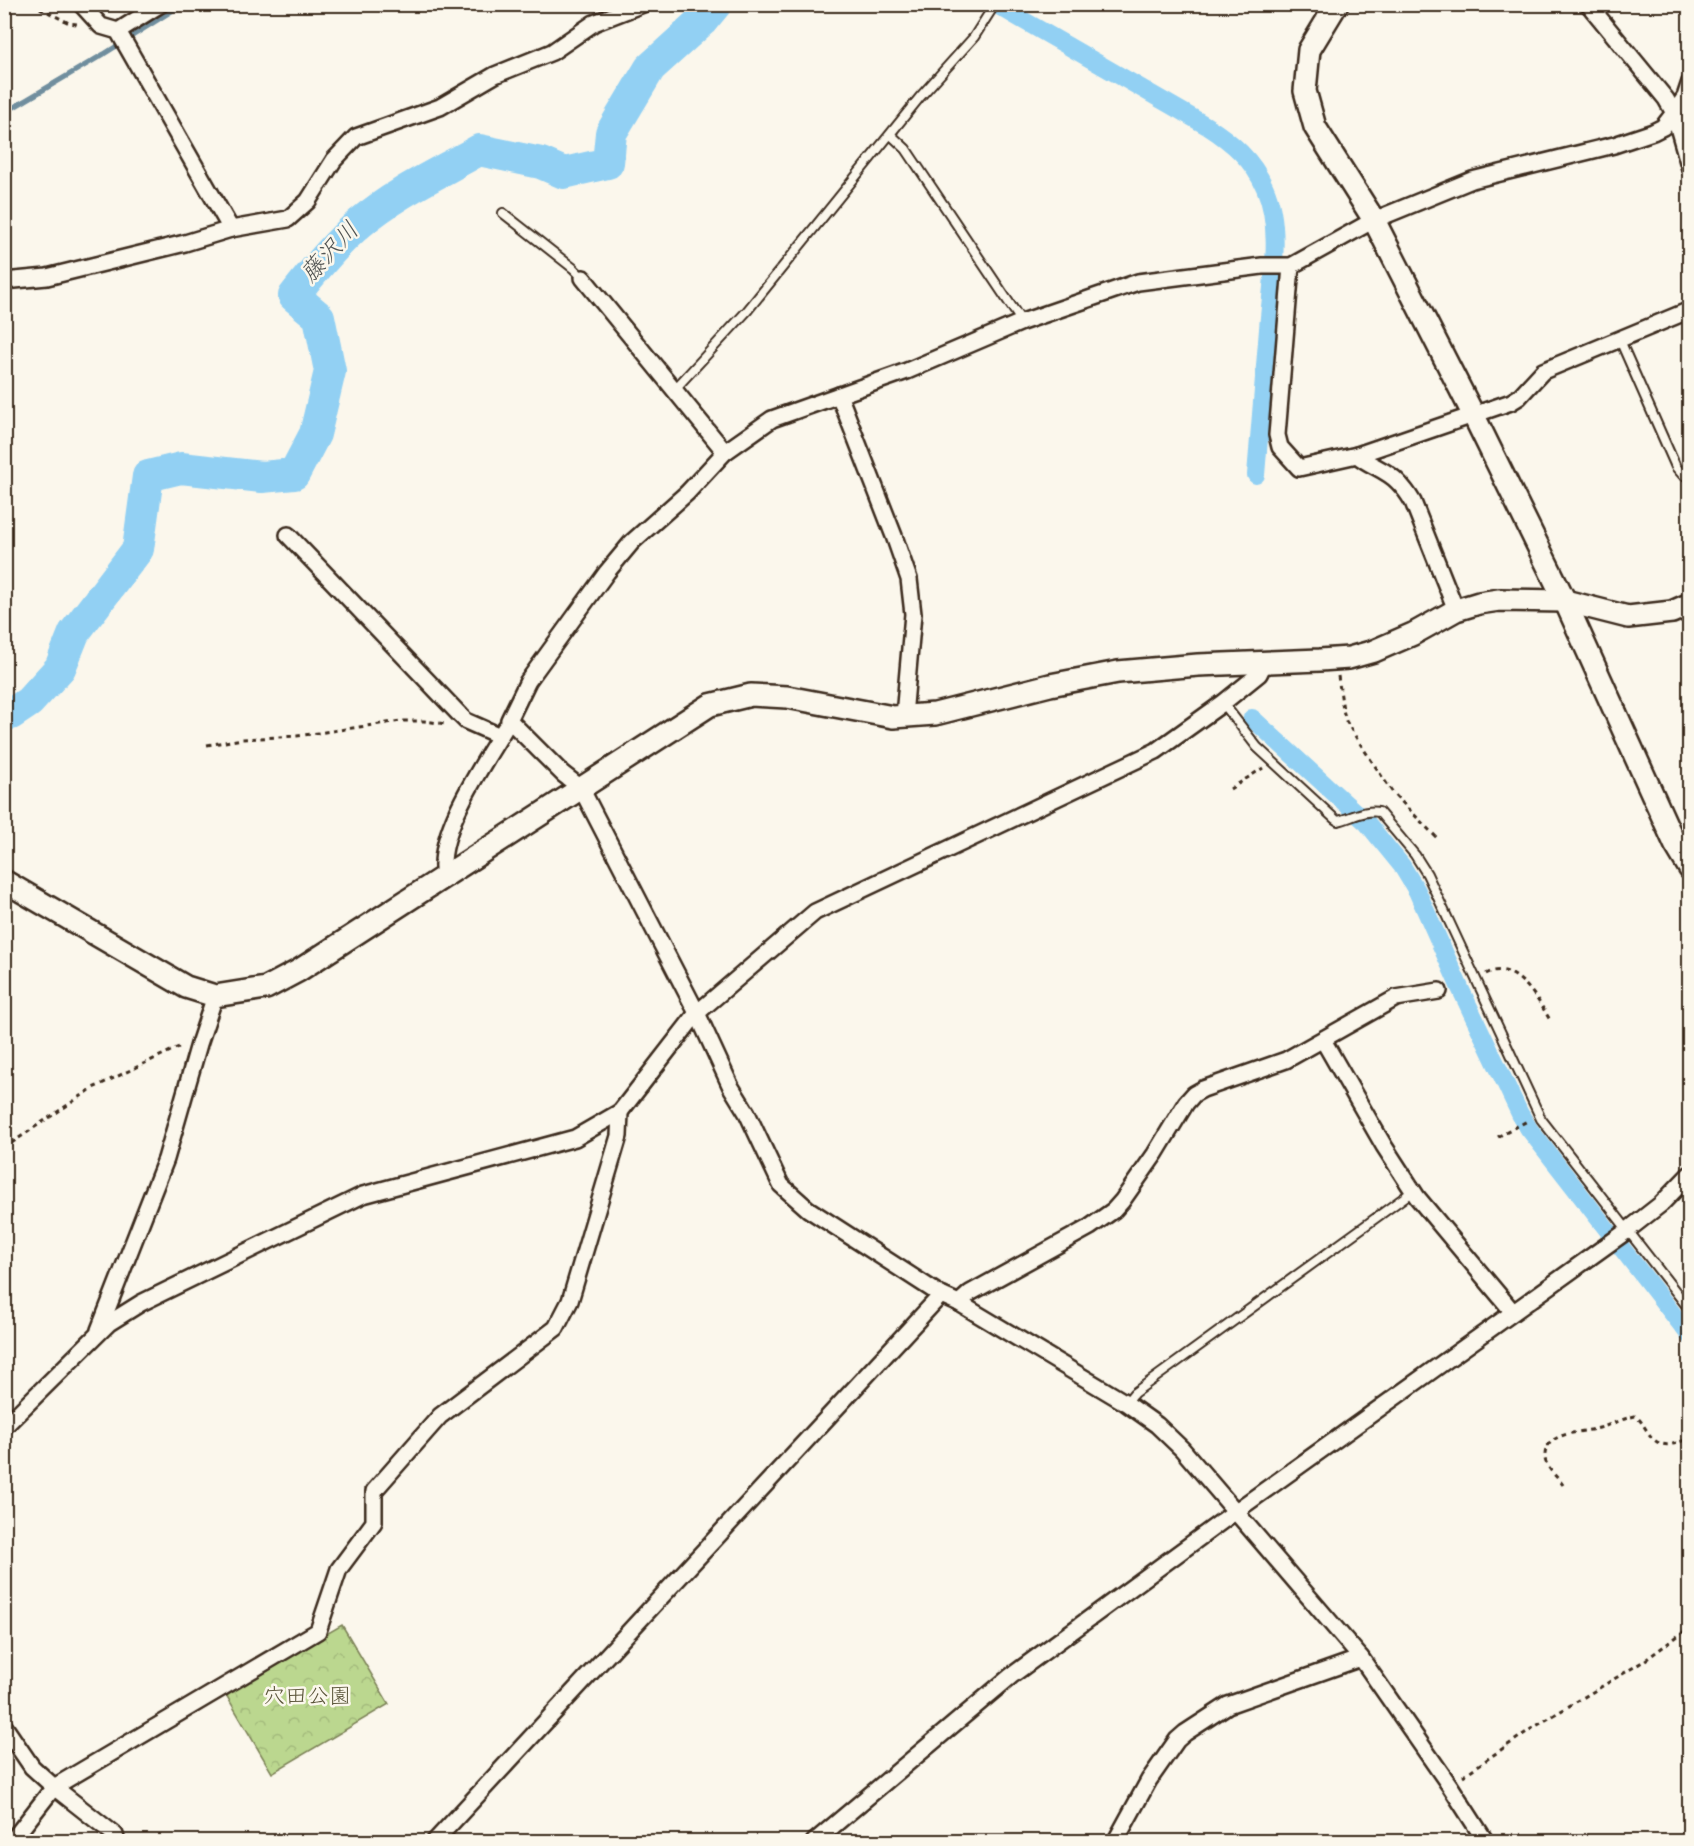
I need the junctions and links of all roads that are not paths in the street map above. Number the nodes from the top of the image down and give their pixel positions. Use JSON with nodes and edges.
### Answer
{"nodes":[{"id":1,"x":81,"y":4,"type":"edge"},
{"id":2,"x":161,"y":4,"type":"edge"},
{"id":3,"x":643,"y":4,"type":"edge"},
{"id":4,"x":995,"y":4,"type":"edge"},
{"id":5,"x":1337,"y":4,"type":"edge"},
{"id":6,"x":1588,"y":4,"type":"edge"},
{"id":7,"x":118,"y":31,"type":"junction"},
{"id":8,"x":1689,"y":82,"type":"edge"},
{"id":9,"x":1674,"y":113,"type":"junction"},
{"id":10,"x":891,"y":135,"type":"junction"},
{"id":11,"x":1689,"y":170,"type":"edge"},
{"id":12,"x":503,"y":213,"type":"dead end"},
{"id":13,"x":1374,"y":220,"type":"junction"},
{"id":14,"x":231,"y":229,"type":"junction"},
{"id":15,"x":1287,"y":267,"type":"junction"},
{"id":16,"x":583,"y":279,"type":"joint"},
{"id":17,"x":4,"y":281,"type":"edge"},
{"id":18,"x":1689,"y":310,"type":"edge"},
{"id":19,"x":1022,"y":322,"type":"junction"},
{"id":20,"x":1619,"y":338,"type":"junction"},
{"id":21,"x":674,"y":390,"type":"junction"},
{"id":22,"x":839,"y":395,"type":"junction"},
{"id":23,"x":1473,"y":414,"type":"junction"},
{"id":24,"x":725,"y":452,"type":"junction"},
{"id":25,"x":1358,"y":455,"type":"junction"},
{"id":26,"x":1689,"y":477,"type":"edge"},
{"id":27,"x":288,"y":535,"type":"dead end"},
{"id":28,"x":1565,"y":602,"type":"junction"},
{"id":29,"x":1689,"y":604,"type":"edge"},
{"id":30,"x":1456,"y":610,"type":"junction"},
{"id":31,"x":1265,"y":662,"type":"junction"},
{"id":32,"x":1223,"y":703,"type":"junction"},
{"id":33,"x":904,"y":716,"type":"junction"},
{"id":34,"x":509,"y":720,"type":"junction"},
{"id":35,"x":500,"y":736,"type":"junction"},
{"id":36,"x":581,"y":788,"type":"junction"},
{"id":37,"x":1689,"y":869,"type":"edge"},
{"id":38,"x":444,"y":877,"type":"junction"},
{"id":39,"x":4,"y":881,"type":"edge"},
{"id":40,"x":1439,"y":991,"type":"dead end"},
{"id":41,"x":214,"y":996,"type":"junction"},
{"id":42,"x":697,"y":1013,"type":"junction"},
{"id":43,"x":1323,"y":1040,"type":"junction"},
{"id":44,"x":620,"y":1112,"type":"junction"},
{"id":45,"x":1689,"y":1174,"type":"edge"},
{"id":46,"x":1413,"y":1191,"type":"junction"},
{"id":47,"x":1626,"y":1232,"type":"junction"},
{"id":48,"x":941,"y":1295,"type":"junction"},
{"id":49,"x":959,"y":1304,"type":"junction"},
{"id":50,"x":1689,"y":1310,"type":"edge"},
{"id":51,"x":1513,"y":1312,"type":"junction"},
{"id":52,"x":97,"y":1335,"type":"junction"},
{"id":53,"x":1126,"y":1403,"type":"junction"},
{"id":54,"x":4,"y":1427,"type":"edge"},
{"id":55,"x":1236,"y":1511,"type":"junction"},
{"id":56,"x":1361,"y":1658,"type":"junction"},
{"id":57,"x":4,"y":1726,"type":"edge"},
{"id":58,"x":54,"y":1787,"type":"junction"},
{"id":59,"x":12,"y":1842,"type":"edge"},
{"id":60,"x":117,"y":1842,"type":"edge"},
{"id":61,"x":434,"y":1842,"type":"edge"},
{"id":62,"x":814,"y":1842,"type":"edge"},
{"id":63,"x":1115,"y":1842,"type":"edge"},
{"id":64,"x":1486,"y":1842,"type":"edge"}],
"edges":[{"from":1,"to":7,"type":"street"},
{"from":2,"to":7,"type":"street"},
{"from":3,"to":14,"type":"street"},
{"from":4,"to":10,"type":"lane"},
{"from":5,"to":13,"type":"street"},
{"from":6,"to":9,"type":"street"},
{"from":7,"to":14,"type":"street"},
{"from":8,"to":9,"type":"street"},
{"from":9,"to":11,"type":"street"},
{"from":9,"to":13,"type":"street"},
{"from":10,"to":19,"type":"lane"},
{"from":10,"to":21,"type":"lane"},
{"from":12,"to":16,"type":"lane"},
{"from":13,"to":15,"type":"street"},
{"from":13,"to":23,"type":"street"},
{"from":14,"to":17,"type":"street"},
{"from":15,"to":19,"type":"street"},
{"from":15,"to":25,"type":"street"},
{"from":16,"to":21,"type":"street"},
{"from":18,"to":20,"type":"street"},
{"from":19,"to":22,"type":"street"},
{"from":20,"to":23,"type":"street"},
{"from":20,"to":26,"type":"lane"},
{"from":21,"to":24,"type":"street"},
{"from":22,"to":24,"type":"street"},
{"from":22,"to":33,"type":"street"},
{"from":23,"to":25,"type":"street"},
{"from":23,"to":28,"type":"street"},
{"from":24,"to":34,"type":"street"},
{"from":25,"to":30,"type":"street"},
{"from":27,"to":35,"type":"street"},
{"from":28,"to":29,"type":"street"},
{"from":28,"to":30,"type":"street"},
{"from":28,"to":37,"type":"street"},
{"from":30,"to":31,"type":"street"},
{"from":31,"to":32,"type":"street"},
{"from":31,"to":33,"type":"street"},
{"from":32,"to":42,"type":"street"},
{"from":32,"to":47,"type":"lane"},
{"from":33,"to":36,"type":"street"},
{"from":34,"to":35,"type":"street"},
{"from":34,"to":36,"type":"street"},
{"from":35,"to":38,"type":"street"},
{"from":36,"to":38,"type":"street"},
{"from":36,"to":42,"type":"street"},
{"from":38,"to":41,"type":"street"},
{"from":39,"to":41,"type":"street"},
{"from":40,"to":43,"type":"street"},
{"from":41,"to":52,"type":"street"},
{"from":42,"to":44,"type":"street"},
{"from":42,"to":48,"type":"street"},
{"from":43,"to":46,"type":"street"},
{"from":43,"to":49,"type":"street"},
{"from":44,"to":52,"type":"street"},
{"from":44,"to":58,"type":"street"},
{"from":45,"to":47,"type":"street"},
{"from":46,"to":51,"type":"street"},
{"from":46,"to":53,"type":"lane"},
{"from":47,"to":50,"type":"lane"},
{"from":47,"to":51,"type":"street"},
{"from":48,"to":49,"type":"street"},
{"from":48,"to":61,"type":"street"},
{"from":49,"to":53,"type":"street"},
{"from":51,"to":55,"type":"street"},
{"from":52,"to":54,"type":"street"},
{"from":53,"to":55,"type":"street"},
{"from":55,"to":56,"type":"street"},
{"from":55,"to":62,"type":"street"},
{"from":56,"to":63,"type":"street"},
{"from":56,"to":64,"type":"street"},
{"from":57,"to":58,"type":"street"},
{"from":58,"to":59,"type":"street"},
{"from":58,"to":60,"type":"street"}]}
